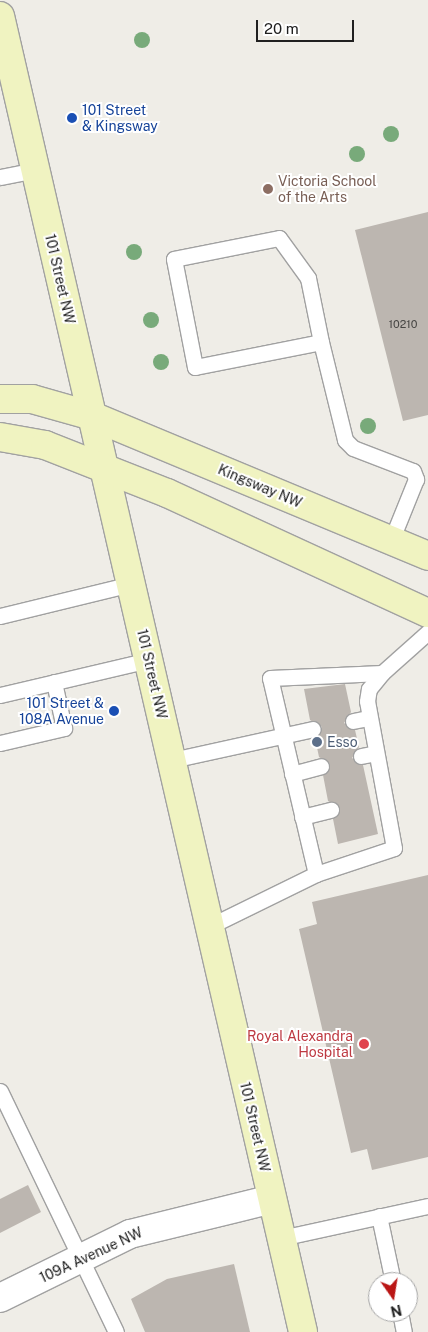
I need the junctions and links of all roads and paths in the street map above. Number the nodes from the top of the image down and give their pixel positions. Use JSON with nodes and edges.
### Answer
{"nodes":[{"id":1,"x":0,"y":16,"type":"edge"},
{"id":2,"x":35,"y":170,"type":"junction"},
{"id":3,"x":0,"y":177,"type":"edge"},
{"id":4,"x":321,"y":342,"type":"junction"},
{"id":5,"x":0,"y":399,"type":"edge"},
{"id":6,"x":92,"y":416,"type":"junction"},
{"id":7,"x":0,"y":437,"type":"edge"},
{"id":8,"x":104,"y":469,"type":"junction"},
{"id":9,"x":391,"y":541,"type":"junction"},
{"id":10,"x":428,"y":556,"type":"edge"},
{"id":11,"x":132,"y":584,"type":"junction"},
{"id":12,"x":428,"y":613,"type":"edge"},
{"id":13,"x":0,"y":616,"type":"edge"},
{"id":14,"x":428,"y":632,"type":"edge"},
{"id":15,"x":149,"y":660,"type":"junction"},
{"id":16,"x":382,"y":673,"type":"junction"},
{"id":17,"x":54,"y":682,"type":"junction"},
{"id":18,"x":0,"y":695,"type":"edge"},
{"id":19,"x":368,"y":718,"type":"junction"},
{"id":20,"x":353,"y":721,"type":"dead end"},
{"id":21,"x":312,"y":729,"type":"dead end"},
{"id":22,"x":283,"y":736,"type":"junction"},
{"id":23,"x":0,"y":744,"type":"edge"},
{"id":24,"x":376,"y":753,"type":"junction"},
{"id":25,"x":361,"y":756,"type":"dead end"},
{"id":26,"x":172,"y":760,"type":"junction"},
{"id":27,"x":321,"y":766,"type":"dead end"},
{"id":28,"x":292,"y":774,"type":"junction"},
{"id":29,"x":330,"y":810,"type":"dead end"},
{"id":30,"x":302,"y":817,"type":"junction"},
{"id":31,"x":316,"y":874,"type":"junction"},
{"id":32,"x":210,"y":926,"type":"junction"},
{"id":33,"x":0,"y":1091,"type":"edge"},
{"id":34,"x":272,"y":1199,"type":"junction"},
{"id":35,"x":428,"y":1206,"type":"edge"},
{"id":36,"x":379,"y":1216,"type":"junction"},
{"id":37,"x":281,"y":1238,"type":"junction"},
{"id":38,"x":80,"y":1258,"type":"junction"},
{"id":39,"x":392,"y":1272,"type":"edge"},
{"id":40,"x":0,"y":1298,"type":"edge"},
{"id":41,"x":116,"y":1332,"type":"edge"},
{"id":42,"x":303,"y":1332,"type":"edge"}],
"edges":[{"from":1,"to":2,"type":"main road","name":"101 Street NW"},
{"from":2,"to":3,"type":"lane"},
{"from":2,"to":6,"type":"main road","name":"101 Street NW"},
{"from":4,"to":4,"type":"lane"},
{"from":4,"to":9,"type":"lane"},
{"from":5,"to":6,"type":"main road","name":"Kingsway NW"},
{"from":6,"to":8,"type":"main road","name":"101 Street NW"},
{"from":6,"to":9,"type":"main road","name":"Kingsway NW"},
{"from":7,"to":8,"type":"main road"},
{"from":8,"to":11,"type":"main road","name":"101 Street NW"},
{"from":8,"to":12,"type":"main road"},
{"from":9,"to":10,"type":"main road","name":"Kingsway NW"},
{"from":11,"to":13,"type":"lane"},
{"from":11,"to":15,"type":"main road","name":"101 Street NW"},
{"from":14,"to":16,"type":"lane"},
{"from":15,"to":17,"type":"lane"},
{"from":15,"to":26,"type":"main road","name":"101 Street NW"},
{"from":16,"to":19,"type":"lane"},
{"from":16,"to":22,"type":"lane"},
{"from":17,"to":18,"type":"lane"},
{"from":17,"to":23,"type":"lane"},
{"from":19,"to":20,"type":"lane"},
{"from":19,"to":24,"type":"lane"},
{"from":21,"to":22,"type":"lane"},
{"from":22,"to":26,"type":"lane"},
{"from":22,"to":28,"type":"lane"},
{"from":24,"to":25,"type":"lane"},
{"from":24,"to":31,"type":"lane"},
{"from":26,"to":32,"type":"main road","name":"101 Street NW"},
{"from":27,"to":28,"type":"lane"},
{"from":28,"to":30,"type":"lane"},
{"from":29,"to":30,"type":"lane"},
{"from":30,"to":31,"type":"lane"},
{"from":31,"to":32,"type":"lane"},
{"from":32,"to":34,"type":"main road","name":"101 Street NW"},
{"from":33,"to":38,"type":"lane"},
{"from":34,"to":37,"type":"main road","name":"101 Street NW"},
{"from":34,"to":38,"type":"street","name":"109A Avenue NW"},
{"from":35,"to":36,"type":"lane"},
{"from":36,"to":37,"type":"lane"},
{"from":36,"to":39,"type":"lane"},
{"from":37,"to":42,"type":"main road","name":"101 Street NW"},
{"from":38,"to":40,"type":"street","name":"109A Avenue NW"},
{"from":38,"to":41,"type":"lane"}]}
